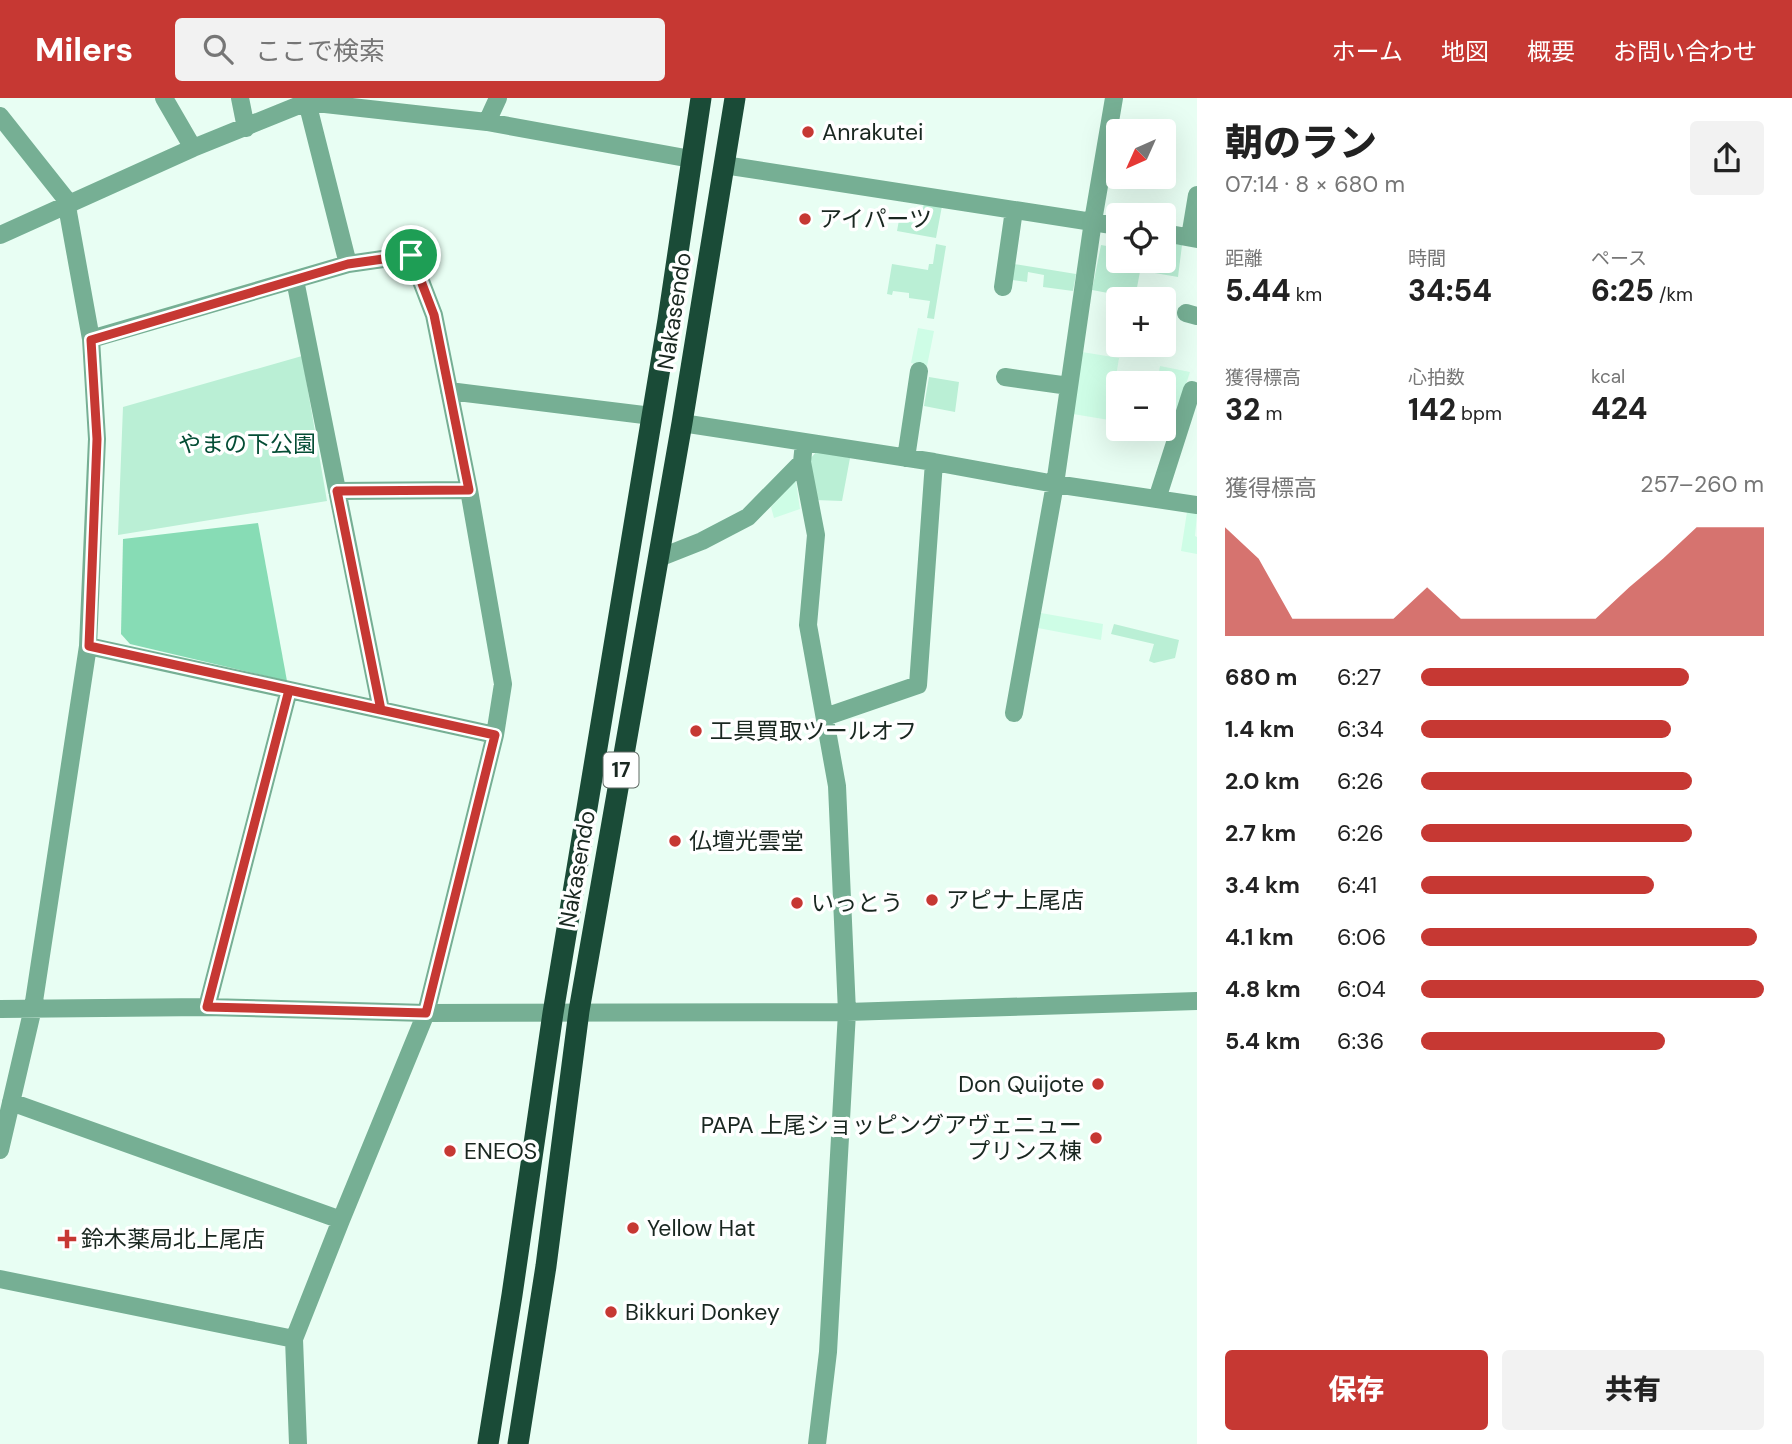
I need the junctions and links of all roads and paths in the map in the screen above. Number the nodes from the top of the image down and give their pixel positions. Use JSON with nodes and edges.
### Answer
{"nodes":[{"id":1,"x":164,"y":98,"type":"edge"},
{"id":2,"x":240,"y":98,"type":"edge"},
{"id":3,"x":498,"y":98,"type":"edge"},
{"id":4,"x":701,"y":98,"type":"edge"},
{"id":5,"x":735,"y":98,"type":"edge"},
{"id":6,"x":1114,"y":98,"type":"edge"},
{"id":7,"x":307,"y":100,"type":"edge"},
{"id":8,"x":0,"y":116,"type":"edge"},
{"id":9,"x":488,"y":122,"type":"junction"},
{"id":10,"x":246,"y":128,"type":"junction"},
{"id":11,"x":193,"y":148,"type":"junction"},
{"id":12,"x":691,"y":159,"type":"junction"},
{"id":13,"x":724,"y":164,"type":"junction"},
{"id":14,"x":1197,"y":195,"type":"edge"},
{"id":15,"x":69,"y":203,"type":"junction"},
{"id":16,"x":1014,"y":210,"type":"junction"},
{"id":17,"x":1093,"y":221,"type":"junction"},
{"id":18,"x":1106,"y":224,"type":"edge"},
{"id":19,"x":0,"y":235,"type":"edge"},
{"id":20,"x":1176,"y":235,"type":"edge"},
{"id":21,"x":1194,"y":238,"type":"edge"},
{"id":22,"x":348,"y":264,"type":"junction"},
{"id":23,"x":295,"y":280,"type":"junction"},
{"id":24,"x":1003,"y":287,"type":"dead end"},
{"id":25,"x":91,"y":340,"type":"junction"},
{"id":26,"x":919,"y":370,"type":"dead end"},
{"id":27,"x":1005,"y":377,"type":"dead end"},
{"id":28,"x":1069,"y":386,"type":"junction"},
{"id":29,"x":1192,"y":390,"type":"dead end"},
{"id":30,"x":449,"y":391,"type":"junction"},
{"id":31,"x":652,"y":416,"type":"junction"},
{"id":32,"x":682,"y":423,"type":"junction"},
{"id":33,"x":804,"y":443,"type":"junction"},
{"id":34,"x":906,"y":458,"type":"junction"},
{"id":35,"x":802,"y":462,"type":"junction"},
{"id":36,"x":934,"y":462,"type":"junction"},
{"id":37,"x":1055,"y":484,"type":"junction"},
{"id":38,"x":469,"y":490,"type":"junction"},
{"id":39,"x":337,"y":491,"type":"junction"},
{"id":40,"x":1157,"y":499,"type":"junction"},
{"id":41,"x":1197,"y":505,"type":"edge"},
{"id":42,"x":659,"y":558,"type":"junction"},
{"id":43,"x":89,"y":646,"type":"junction"},
{"id":44,"x":289,"y":690,"type":"junction"},
{"id":45,"x":381,"y":710,"type":"junction"},
{"id":46,"x":1014,"y":713,"type":"dead end"},
{"id":47,"x":825,"y":717,"type":"junction"},
{"id":48,"x":495,"y":735,"type":"junction"},
{"id":49,"x":1197,"y":1001,"type":"edge"},
{"id":50,"x":207,"y":1007,"type":"junction"},
{"id":51,"x":33,"y":1008,"type":"junction"},
{"id":52,"x":0,"y":1009,"type":"edge"},
{"id":53,"x":579,"y":1011,"type":"junction"},
{"id":54,"x":847,"y":1012,"type":"junction"},
{"id":55,"x":426,"y":1013,"type":"junction"},
{"id":56,"x":553,"y":1013,"type":"junction"},
{"id":57,"x":11,"y":1102,"type":"junction"},
{"id":58,"x":0,"y":1150,"type":"edge"},
{"id":59,"x":341,"y":1220,"type":"junction"},
{"id":60,"x":0,"y":1279,"type":"edge"},
{"id":61,"x":294,"y":1339,"type":"junction"},
{"id":62,"x":298,"y":1444,"type":"edge"},
{"id":63,"x":488,"y":1444,"type":"edge"},
{"id":64,"x":518,"y":1444,"type":"edge"},
{"id":65,"x":817,"y":1444,"type":"edge"}],
"edges":[{"from":1,"to":11,"type":"street"},
{"from":2,"to":10,"type":"street"},
{"from":3,"to":9,"type":"street"},
{"from":4,"to":12,"type":"highway","name":"Nakasendo","number":"17"},
{"from":5,"to":13,"type":"highway","name":"Nakasendo","number":"17"},
{"from":6,"to":17,"type":"street"},
{"from":7,"to":9,"type":"street"},
{"from":7,"to":10,"type":"street"},
{"from":7,"to":22,"type":"street"},
{"from":8,"to":15,"type":"street"},
{"from":9,"to":12,"type":"street"},
{"from":10,"to":11,"type":"street"},
{"from":11,"to":15,"type":"street"},
{"from":12,"to":31,"type":"highway","name":"Nakasendo","number":"17"},
{"from":13,"to":16,"type":"street"},
{"from":13,"to":32,"type":"highway","name":"Nakasendo","number":"17"},
{"from":14,"to":21,"type":"street"},
{"from":15,"to":19,"type":"street"},
{"from":15,"to":25,"type":"street"},
{"from":16,"to":17,"type":"street"},
{"from":16,"to":24,"type":"street"},
{"from":17,"to":18,"type":"street"},
{"from":17,"to":28,"type":"street"},
{"from":20,"to":21,"type":"street"},
{"from":22,"to":23,"type":"street"},
{"from":22,"to":30,"type":"street"},
{"from":23,"to":25,"type":"street"},
{"from":23,"to":39,"type":"street"},
{"from":25,"to":43,"type":"street"},
{"from":26,"to":34,"type":"street"},
{"from":27,"to":28,"type":"street"},
{"from":28,"to":37,"type":"street"},
{"from":29,"to":40,"type":"street"},
{"from":30,"to":31,"type":"street"},
{"from":30,"to":38,"type":"street"},
{"from":31,"to":56,"type":"highway","name":"Nakasendo","number":"17"},
{"from":32,"to":33,"type":"street"},
{"from":32,"to":42,"type":"highway","name":"Nakasendo","number":"17"},
{"from":33,"to":34,"type":"street"},
{"from":33,"to":35,"type":"street"},
{"from":34,"to":36,"type":"street"},
{"from":35,"to":42,"type":"street"},
{"from":35,"to":47,"type":"street"},
{"from":36,"to":37,"type":"street"},
{"from":36,"to":47,"type":"street"},
{"from":37,"to":40,"type":"street"},
{"from":37,"to":46,"type":"street"},
{"from":38,"to":39,"type":"street"},
{"from":38,"to":48,"type":"street"},
{"from":39,"to":45,"type":"street"},
{"from":40,"to":41,"type":"street"},
{"from":42,"to":53,"type":"highway","name":"Nakasendo","number":"17"},
{"from":43,"to":44,"type":"street"},
{"from":43,"to":51,"type":"street"},
{"from":44,"to":45,"type":"street"},
{"from":44,"to":50,"type":"street"},
{"from":45,"to":48,"type":"street"},
{"from":47,"to":54,"type":"street"},
{"from":48,"to":55,"type":"street"},
{"from":49,"to":54,"type":"street"},
{"from":50,"to":51,"type":"street"},
{"from":50,"to":55,"type":"street"},
{"from":51,"to":52,"type":"street"},
{"from":51,"to":57,"type":"street"},
{"from":53,"to":54,"type":"street"},
{"from":53,"to":56,"type":"street"},
{"from":53,"to":64,"type":"highway","name":"Nakasendo","number":"17"},
{"from":54,"to":65,"type":"street"},
{"from":55,"to":56,"type":"street"},
{"from":55,"to":59,"type":"street"},
{"from":56,"to":63,"type":"highway","name":"Nakasendo","number":"17"},
{"from":57,"to":58,"type":"street"},
{"from":57,"to":59,"type":"street"},
{"from":59,"to":61,"type":"street"},
{"from":60,"to":61,"type":"street"},
{"from":61,"to":62,"type":"street"}]}
